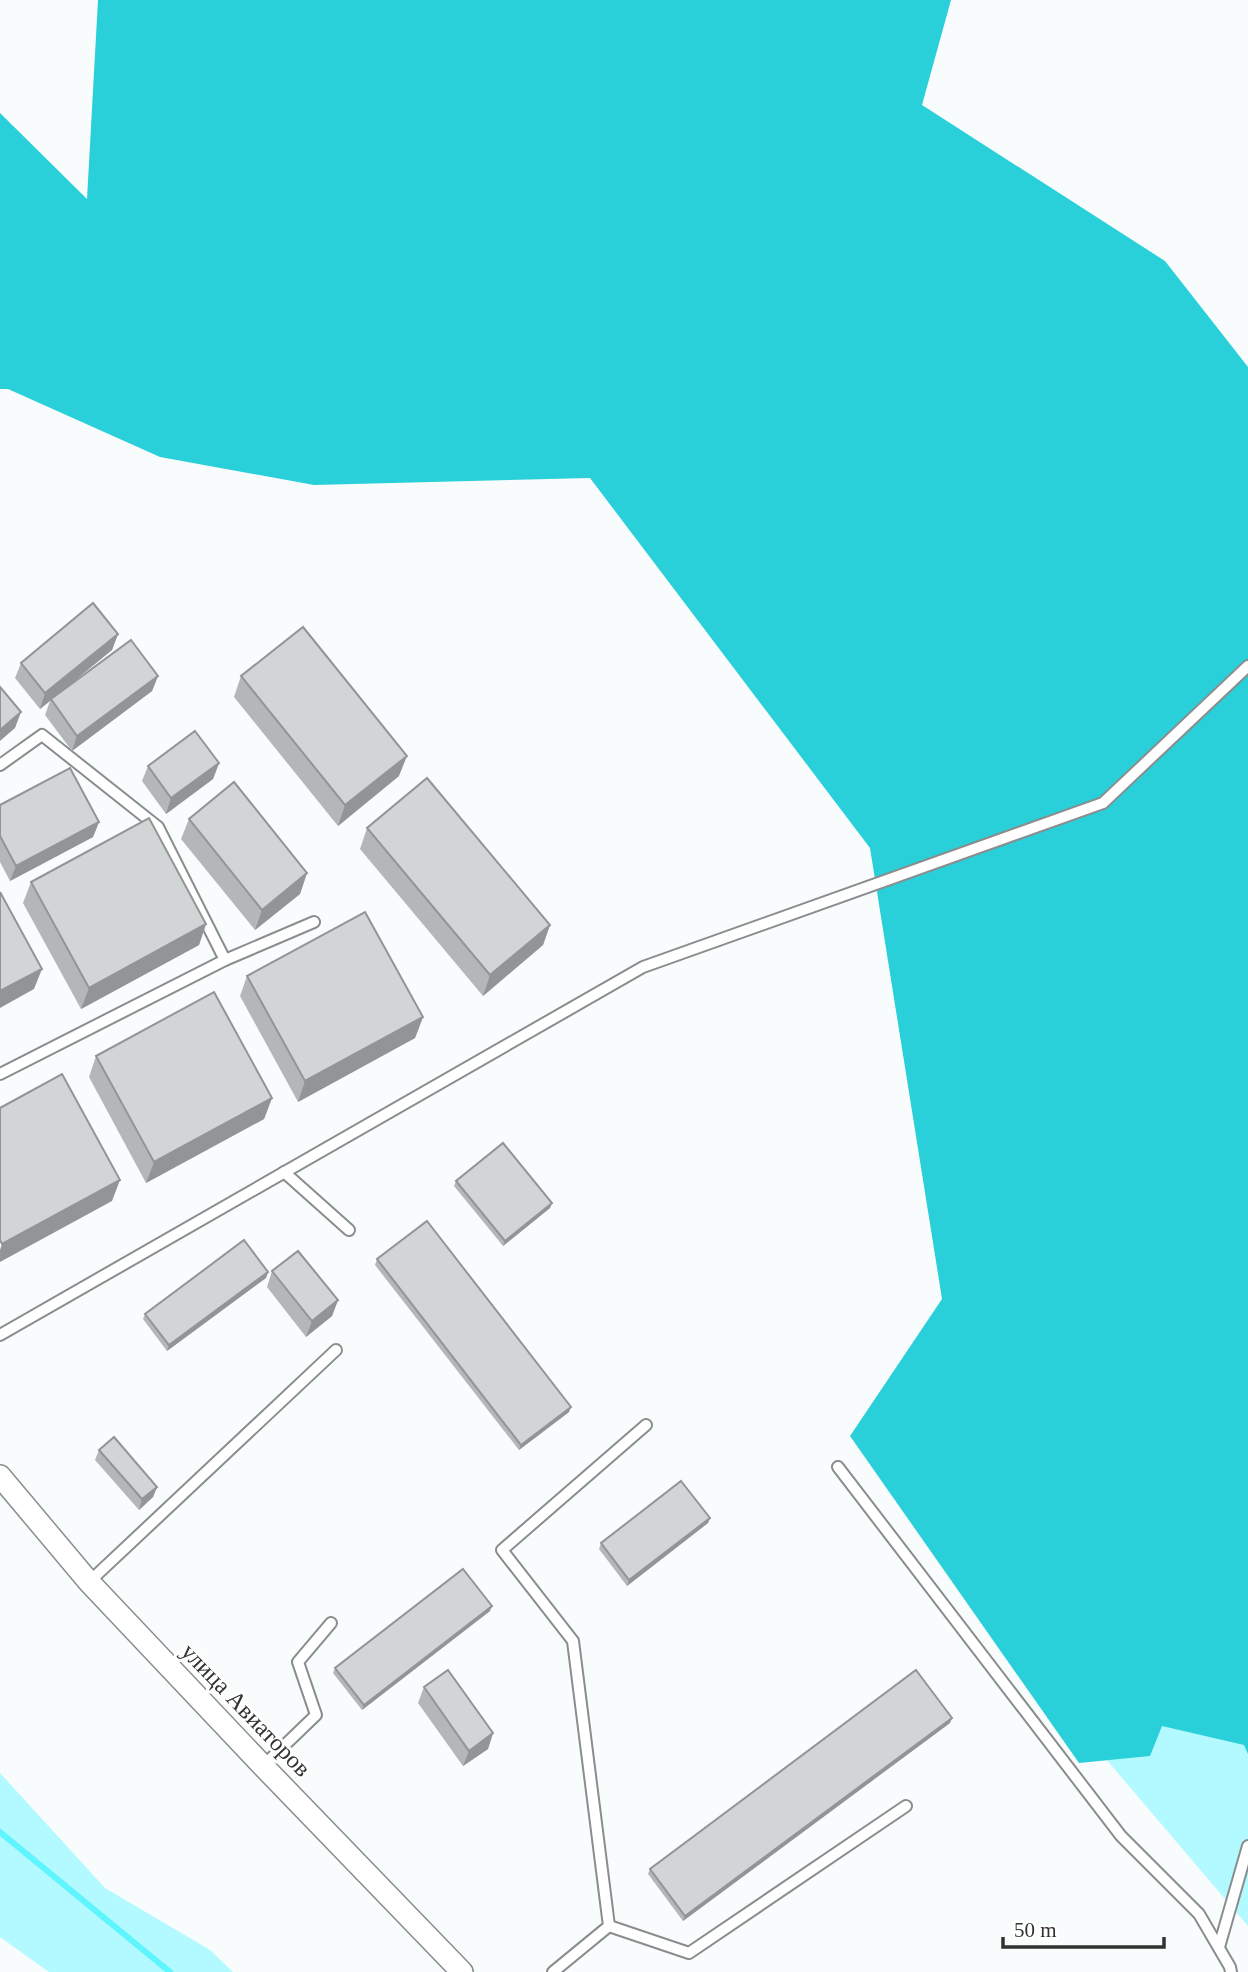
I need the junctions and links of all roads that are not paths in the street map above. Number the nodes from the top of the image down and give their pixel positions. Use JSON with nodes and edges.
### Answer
{"nodes":[{"id":1,"x":1248,"y":666,"type":"edge"},
{"id":2,"x":0,"y":765,"type":"edge"},
{"id":3,"x":314,"y":922,"type":"dead end"},
{"id":4,"x":225,"y":961,"type":"junction"},
{"id":5,"x":0,"y":1074,"type":"edge"},
{"id":6,"x":284,"y":1172,"type":"junction"},
{"id":7,"x":349,"y":1230,"type":"dead end"},
{"id":8,"x":0,"y":1335,"type":"edge"},
{"id":9,"x":335,"y":1350,"type":"dead end"},
{"id":10,"x":646,"y":1425,"type":"dead end"},
{"id":11,"x":838,"y":1467,"type":"dead end"},
{"id":12,"x":0,"y":1476,"type":"edge"},
{"id":13,"x":89,"y":1582,"type":"junction"},
{"id":14,"x":331,"y":1623,"type":"dead end"},
{"id":15,"x":263,"y":1766,"type":"junction"},
{"id":16,"x":906,"y":1806,"type":"dead end"},
{"id":17,"x":1248,"y":1846,"type":"edge"},
{"id":18,"x":609,"y":1926,"type":"junction"},
{"id":19,"x":1219,"y":1947,"type":"junction"},
{"id":20,"x":462,"y":1972,"type":"edge"},
{"id":21,"x":553,"y":1972,"type":"edge"},
{"id":22,"x":1231,"y":1972,"type":"edge"}],
"edges":[{"from":1,"to":6,"type":"lane"},
{"from":2,"to":4,"type":"lane"},
{"from":3,"to":4,"type":"lane"},
{"from":4,"to":5,"type":"lane"},
{"from":6,"to":7,"type":"lane"},
{"from":6,"to":8,"type":"lane"},
{"from":9,"to":13,"type":"lane"},
{"from":10,"to":18,"type":"lane"},
{"from":11,"to":19,"type":"lane"},
{"from":12,"to":13,"type":"street","name":"улица Авиаторов"},
{"from":13,"to":15,"type":"street","name":"улица Авиаторов"},
{"from":14,"to":15,"type":"lane"},
{"from":15,"to":20,"type":"street","name":"улица Авиаторов"},
{"from":16,"to":18,"type":"lane"},
{"from":17,"to":19,"type":"lane"},
{"from":18,"to":21,"type":"lane"},
{"from":19,"to":22,"type":"lane"}]}
